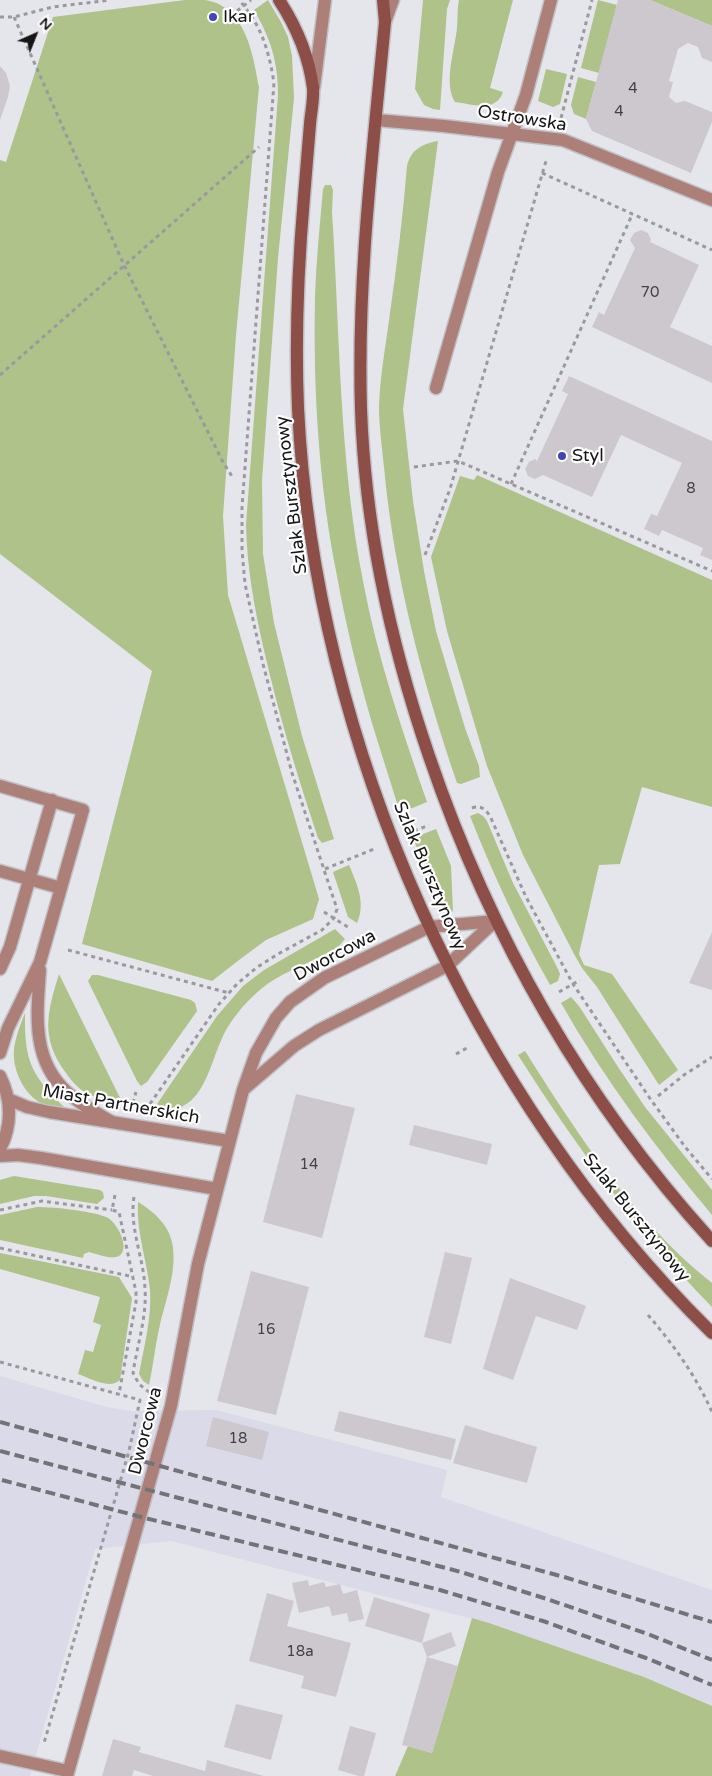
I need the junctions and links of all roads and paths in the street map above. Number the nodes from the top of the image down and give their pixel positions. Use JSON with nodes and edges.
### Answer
{"nodes":[{"id":1,"x":110,"y":0,"type":"edge"},
{"id":2,"x":239,"y":0,"type":"edge"},
{"id":3,"x":251,"y":0,"type":"edge"},
{"id":4,"x":279,"y":0,"type":"edge"},
{"id":5,"x":325,"y":0,"type":"edge"},
{"id":6,"x":383,"y":0,"type":"edge"},
{"id":7,"x":393,"y":0,"type":"edge"},
{"id":8,"x":551,"y":0,"type":"edge"},
{"id":9,"x":592,"y":0,"type":"edge"},
{"id":10,"x":244,"y":6,"type":"junction"},
{"id":11,"x":236,"y":12,"type":"dead end"},
{"id":12,"x":0,"y":17,"type":"edge"},
{"id":13,"x":14,"y":17,"type":"junction"},
{"id":14,"x":385,"y":22,"type":"junction"},
{"id":15,"x":313,"y":90,"type":"junction"},
{"id":16,"x":376,"y":120,"type":"junction"},
{"id":17,"x":512,"y":134,"type":"junction"},
{"id":18,"x":554,"y":139,"type":"junction"},
{"id":19,"x":259,"y":147,"type":"dead end"},
{"id":20,"x":541,"y":173,"type":"junction"},
{"id":21,"x":712,"y":200,"type":"edge"},
{"id":22,"x":632,"y":214,"type":"junction"},
{"id":23,"x":712,"y":250,"type":"edge"},
{"id":24,"x":124,"y":266,"type":"junction"},
{"id":25,"x":0,"y":375,"type":"edge"},
{"id":26,"x":436,"y":388,"type":"dead end"},
{"id":27,"x":458,"y":460,"type":"junction"},
{"id":28,"x":414,"y":467,"type":"dead end"},
{"id":29,"x":233,"y":478,"type":"dead end"},
{"id":30,"x":511,"y":484,"type":"junction"},
{"id":31,"x":425,"y":555,"type":"dead end"},
{"id":32,"x":712,"y":571,"type":"edge"},
{"id":33,"x":0,"y":786,"type":"edge"},
{"id":34,"x":52,"y":800,"type":"junction"},
{"id":35,"x":468,"y":809,"type":"dead end"},
{"id":36,"x":434,"y":823,"type":"dead end"},
{"id":37,"x":410,"y":833,"type":"dead end"},
{"id":38,"x":345,"y":861,"type":"dead end"},
{"id":39,"x":325,"y":870,"type":"junction"},
{"id":40,"x":0,"y":871,"type":"edge"},
{"id":41,"x":29,"y":879,"type":"junction"},
{"id":42,"x":61,"y":888,"type":"junction"},
{"id":43,"x":324,"y":912,"type":"dead end"},
{"id":44,"x":334,"y":918,"type":"junction"},
{"id":45,"x":495,"y":921,"type":"junction"},
{"id":46,"x":429,"y":927,"type":"junction"},
{"id":47,"x":351,"y":929,"type":"dead end"},
{"id":48,"x":45,"y":943,"type":"junction"},
{"id":49,"x":40,"y":962,"type":"junction"},
{"id":50,"x":447,"y":966,"type":"junction"},
{"id":51,"x":0,"y":968,"type":"edge"},
{"id":52,"x":580,"y":980,"type":"dead end"},
{"id":53,"x":573,"y":984,"type":"junction"},
{"id":54,"x":230,"y":993,"type":"junction"},
{"id":55,"x":554,"y":995,"type":"dead end"},
{"id":56,"x":472,"y":1045,"type":"dead end"},
{"id":57,"x":0,"y":1053,"type":"edge"},
{"id":58,"x":456,"y":1054,"type":"dead end"},
{"id":59,"x":712,"y":1057,"type":"edge"},
{"id":60,"x":0,"y":1076,"type":"edge"},
{"id":61,"x":243,"y":1090,"type":"junction"},
{"id":62,"x":658,"y":1096,"type":"dead end"},
{"id":63,"x":8,"y":1099,"type":"junction"},
{"id":64,"x":149,"y":1111,"type":"dead end"},
{"id":65,"x":114,"y":1123,"type":"junction"},
{"id":66,"x":229,"y":1141,"type":"junction"},
{"id":67,"x":0,"y":1149,"type":"edge"},
{"id":68,"x":0,"y":1156,"type":"edge"},
{"id":69,"x":712,"y":1179,"type":"edge"},
{"id":70,"x":217,"y":1189,"type":"junction"},
{"id":71,"x":115,"y":1195,"type":"dead end"},
{"id":72,"x":134,"y":1199,"type":"dead end"},
{"id":73,"x":0,"y":1210,"type":"edge"},
{"id":74,"x":112,"y":1210,"type":"junction"},
{"id":75,"x":712,"y":1241,"type":"edge"},
{"id":76,"x":0,"y":1248,"type":"edge"},
{"id":77,"x":134,"y":1277,"type":"junction"},
{"id":78,"x":648,"y":1314,"type":"dead end"},
{"id":79,"x":712,"y":1333,"type":"edge"},
{"id":80,"x":0,"y":1362,"type":"edge"},
{"id":81,"x":119,"y":1394,"type":"junction"},
{"id":82,"x":172,"y":1406,"type":"junction"},
{"id":83,"x":712,"y":1412,"type":"edge"},
{"id":84,"x":0,"y":1756,"type":"edge"},
{"id":85,"x":37,"y":1765,"type":"junction"},
{"id":86,"x":67,"y":1774,"type":"edge"}],
"edges":[{"from":1,"to":13,"type":"path"},
{"from":2,"to":10,"type":"path"},
{"from":3,"to":10,"type":"path"},
{"from":4,"to":15,"type":"main road"},
{"from":5,"to":15,"type":"street","name":"Szlak Bursztynowy"},
{"from":6,"to":14,"type":"main road"},
{"from":7,"to":14,"type":"street"},
{"from":8,"to":17,"type":"street"},
{"from":9,"to":18,"type":"path"},
{"from":10,"to":11,"type":"path"},
{"from":10,"to":39,"type":"path"},
{"from":12,"to":13,"type":"path"},
{"from":13,"to":24,"type":"path"},
{"from":14,"to":16,"type":"main road"},
{"from":15,"to":46,"type":"main road","name":"Szlak Bursztynowy"},
{"from":16,"to":17,"type":"street","name":"Ostrowska"},
{"from":16,"to":45,"type":"main road"},
{"from":17,"to":18,"type":"street","name":"Ostrowska"},
{"from":17,"to":26,"type":"street"},
{"from":18,"to":20,"type":"path"},
{"from":18,"to":21,"type":"street","name":"Ostrowska"},
{"from":19,"to":24,"type":"path"},
{"from":20,"to":22,"type":"path"},
{"from":20,"to":27,"type":"path"},
{"from":22,"to":23,"type":"path"},
{"from":22,"to":30,"type":"path"},
{"from":24,"to":25,"type":"path"},
{"from":24,"to":29,"type":"path"},
{"from":27,"to":28,"type":"path"},
{"from":27,"to":30,"type":"path"},
{"from":27,"to":31,"type":"path"},
{"from":30,"to":32,"type":"path"},
{"from":33,"to":34,"type":"street"},
{"from":34,"to":41,"type":"street"},
{"from":34,"to":42,"type":"street"},
{"from":35,"to":53,"type":"path"},
{"from":36,"to":37,"type":"path"},
{"from":38,"to":39,"type":"path"},
{"from":39,"to":44,"type":"path"},
{"from":40,"to":41,"type":"street"},
{"from":41,"to":42,"type":"street"},
{"from":41,"to":51,"type":"street"},
{"from":42,"to":48,"type":"street"},
{"from":43,"to":44,"type":"path"},
{"from":44,"to":47,"type":"path"},
{"from":44,"to":54,"type":"path"},
{"from":45,"to":46,"type":"street","name":"Dworcowa"},
{"from":45,"to":50,"type":"street","name":"Szlak Bursztynowy"},
{"from":45,"to":75,"type":"main road"},
{"from":46,"to":50,"type":"main road","name":"Szlak Bursztynowy"},
{"from":46,"to":61,"type":"street","name":"Dworcowa"},
{"from":48,"to":49,"type":"street"},
{"from":48,"to":54,"type":"path"},
{"from":49,"to":57,"type":"street"},
{"from":49,"to":65,"type":"street"},
{"from":50,"to":61,"type":"street"},
{"from":50,"to":79,"type":"main road","name":"Szlak Bursztynowy"},
{"from":52,"to":53,"type":"path"},
{"from":53,"to":55,"type":"path"},
{"from":53,"to":69,"type":"path"},
{"from":54,"to":64,"type":"path"},
{"from":56,"to":58,"type":"path"},
{"from":59,"to":62,"type":"path"},
{"from":60,"to":63,"type":"street"},
{"from":61,"to":66,"type":"street","name":"Dworcowa"},
{"from":63,"to":65,"type":"street","name":"Miast Partnerskich"},
{"from":63,"to":67,"type":"street"},
{"from":65,"to":66,"type":"street","name":"Miast Partnerskich"},
{"from":66,"to":70,"type":"street","name":"Dworcowa"},
{"from":68,"to":70,"type":"street"},
{"from":70,"to":82,"type":"street","name":"Dworcowa"},
{"from":71,"to":74,"type":"path"},
{"from":72,"to":82,"type":"path"},
{"from":73,"to":74,"type":"path"},
{"from":74,"to":77,"type":"path"},
{"from":76,"to":77,"type":"path"},
{"from":77,"to":81,"type":"path"},
{"from":78,"to":83,"type":"path"},
{"from":80,"to":81,"type":"path"},
{"from":81,"to":85,"type":"path"},
{"from":82,"to":86,"type":"street","name":"Dworcowa"},
{"from":84,"to":85,"type":"street"},
{"from":85,"to":86,"type":"street"}]}
